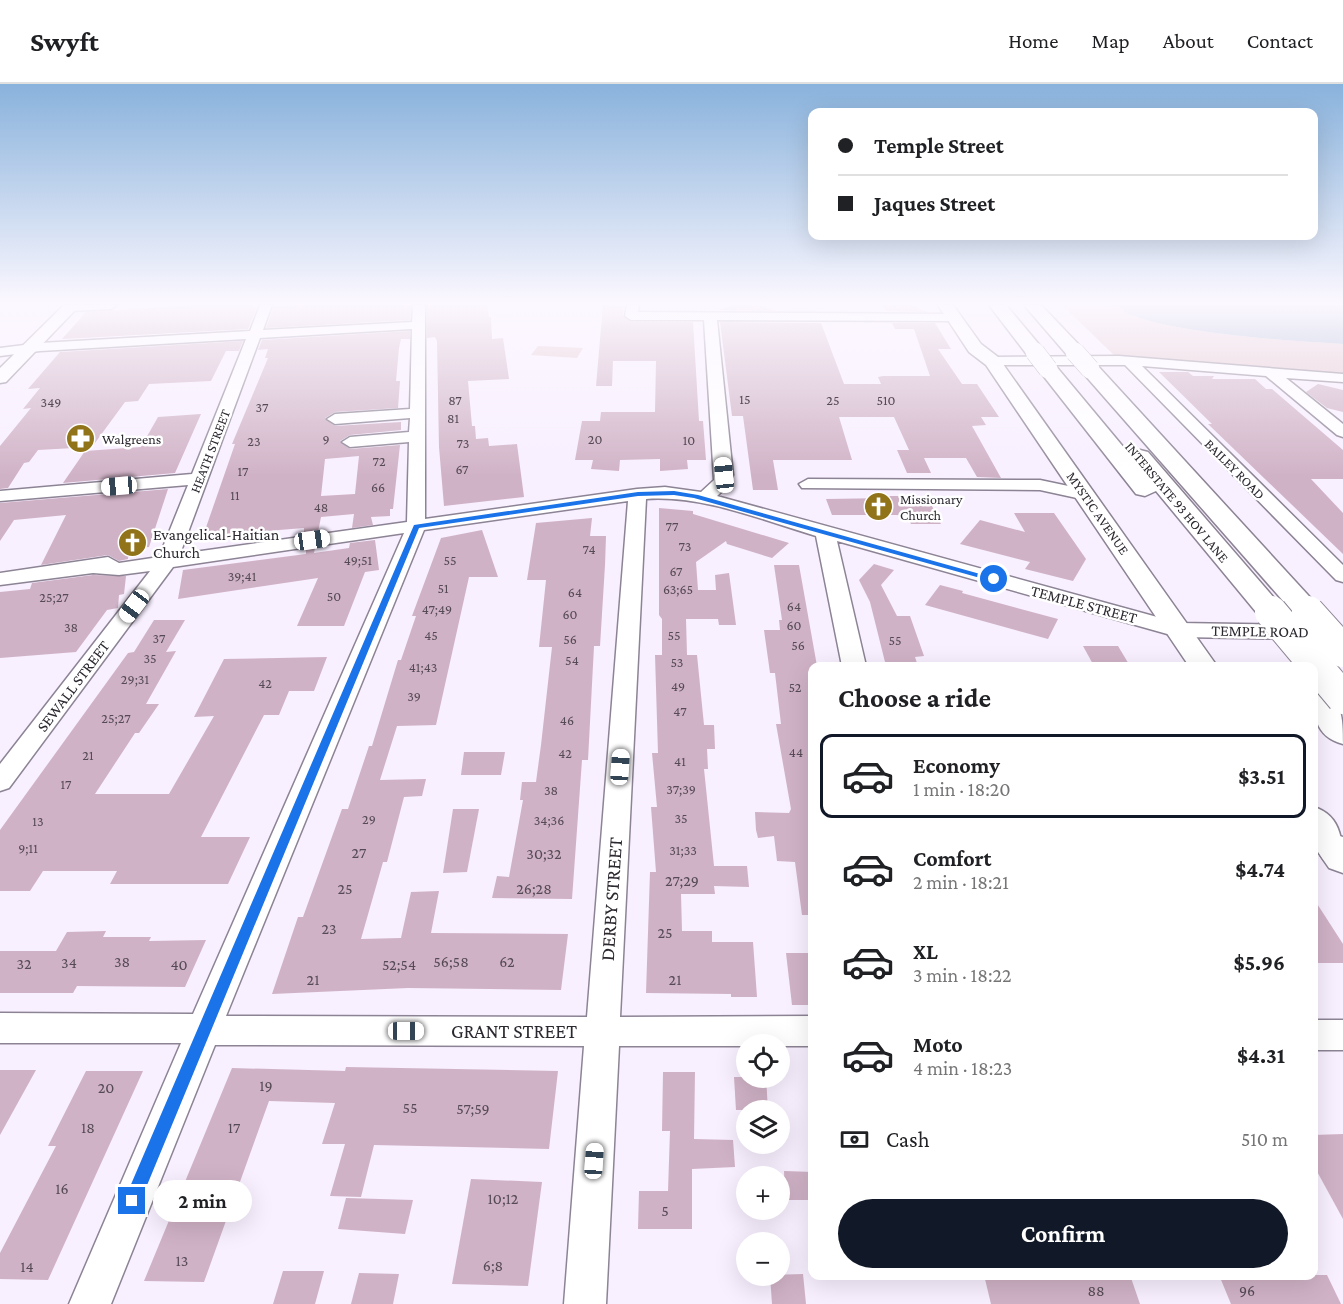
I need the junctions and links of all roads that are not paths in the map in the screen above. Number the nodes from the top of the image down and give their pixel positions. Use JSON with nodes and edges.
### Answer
{"nodes":[{"id":1,"x":15,"y":362,"type":"edge"},
{"id":2,"x":244,"y":362,"type":"edge"},
{"id":3,"x":419,"y":362,"type":"edge"},
{"id":4,"x":714,"y":362,"type":"edge"},
{"id":5,"x":994,"y":362,"type":"edge"},
{"id":6,"x":1063,"y":362,"type":"edge"},
{"id":7,"x":1063,"y":362,"type":"edge"},
{"id":8,"x":1130,"y":362,"type":"edge"},
{"id":9,"x":1141,"y":362,"type":"edge"},
{"id":10,"x":1270,"y":372,"type":"junction"},
{"id":11,"x":0,"y":378,"type":"edge"},
{"id":12,"x":1343,"y":378,"type":"edge"},
{"id":13,"x":418,"y":413,"type":"junction"},
{"id":14,"x":335,"y":419,"type":"dead end"},
{"id":15,"x":1343,"y":432,"type":"edge"},
{"id":16,"x":418,"y":436,"type":"junction"},
{"id":17,"x":350,"y":442,"type":"dead end"},
{"id":18,"x":199,"y":479,"type":"junction"},
{"id":19,"x":808,"y":484,"type":"dead end"},
{"id":20,"x":1040,"y":485,"type":"junction"},
{"id":21,"x":1079,"y":485,"type":"junction"},
{"id":22,"x":638,"y":494,"type":"junction"},
{"id":23,"x":0,"y":496,"type":"edge"},
{"id":24,"x":704,"y":499,"type":"junction"},
{"id":25,"x":416,"y":527,"type":"junction"},
{"id":26,"x":825,"y":532,"type":"junction"},
{"id":27,"x":169,"y":558,"type":"junction"},
{"id":28,"x":1343,"y":576,"type":"edge"},
{"id":29,"x":0,"y":579,"type":"edge"},
{"id":30,"x":1258,"y":612,"type":"junction"},
{"id":31,"x":1178,"y":630,"type":"junction"},
{"id":32,"x":1343,"y":632,"type":"edge"},
{"id":33,"x":1343,"y":651,"type":"edge"},
{"id":34,"x":853,"y":662,"type":"edge"},
{"id":35,"x":1200,"y":662,"type":"edge"},
{"id":36,"x":1287,"y":662,"type":"edge"},
{"id":37,"x":1307,"y":662,"type":"edge"},
{"id":38,"x":1318,"y":673,"type":"edge"},
{"id":39,"x":1343,"y":698,"type":"edge"},
{"id":40,"x":1318,"y":702,"type":"edge"},
{"id":41,"x":1343,"y":733,"type":"edge"},
{"id":42,"x":0,"y":782,"type":"edge"},
{"id":43,"x":0,"y":1028,"type":"edge"},
{"id":44,"x":602,"y":1030,"type":"junction"},
{"id":45,"x":204,"y":1031,"type":"junction"},
{"id":46,"x":808,"y":1031,"type":"edge"},
{"id":47,"x":1318,"y":1035,"type":"edge"},
{"id":48,"x":1343,"y":1035,"type":"edge"},
{"id":49,"x":90,"y":1304,"type":"edge"},
{"id":50,"x":585,"y":1304,"type":"edge"}],
"edges":[{"from":1,"to":11,"type":"main road"},
{"from":2,"to":18,"type":"street","name":"HEATH STREET"},
{"from":3,"to":13,"type":"street"},
{"from":4,"to":24,"type":"street"},
{"from":5,"to":21,"type":"main road","name":"MYSTIC AVENUE"},
{"from":6,"to":30,"type":"highway","name":"INTERSTATE 93 HOV LANE"},
{"from":7,"to":33,"type":"highway","bridge":true},
{"from":8,"to":28,"type":"street","name":"BAILEY ROAD"},
{"from":9,"to":10,"type":"street"},
{"from":10,"to":12,"type":"street"},
{"from":10,"to":15,"type":"street"},
{"from":13,"to":14,"type":"street"},
{"from":13,"to":16,"type":"street"},
{"from":16,"to":17,"type":"street"},
{"from":16,"to":25,"type":"street"},
{"from":18,"to":23,"type":"street"},
{"from":18,"to":27,"type":"street","name":"HEATH STREET"},
{"from":19,"to":20,"type":"street"},
{"from":20,"to":21,"type":"street"},
{"from":20,"to":21,"type":"street"},
{"from":21,"to":31,"type":"main road","name":"MYSTIC AVENUE"},
{"from":22,"to":24,"type":"street","name":"TEMPLE STREET"},
{"from":22,"to":25,"type":"street","name":"TEMPLE STREET"},
{"from":22,"to":44,"type":"street","name":"DERBY STREET"},
{"from":24,"to":26,"type":"street","name":"TEMPLE STREET"},
{"from":25,"to":27,"type":"street","name":"TEMPLE STREET"},
{"from":25,"to":45,"type":"street"},
{"from":26,"to":31,"type":"street","name":"TEMPLE STREET"},
{"from":26,"to":34,"type":"street"},
{"from":27,"to":29,"type":"street","name":"TEMPLE STREET"},
{"from":27,"to":42,"type":"street","name":"SEWALL STREET"},
{"from":30,"to":36,"type":"highway"},
{"from":30,"to":37,"type":"highway","name":"INTERSTATE 93 HOV LANE","bridge":true},
{"from":31,"to":32,"type":"street","name":"TEMPLE ROAD"},
{"from":31,"to":35,"type":"main road","name":"MYSTIC AVENUE"},
{"from":38,"to":39,"type":"highway","name":"INTERSTATE 93 HOV LANE","bridge":true},
{"from":40,"to":41,"type":"highway"},
{"from":43,"to":45,"type":"street","name":"GRANT STREET"},
{"from":44,"to":45,"type":"street","name":"GRANT STREET"},
{"from":44,"to":46,"type":"street","name":"GRANT STREET"},
{"from":44,"to":50,"type":"street","name":"DERBY STREET"},
{"from":45,"to":49,"type":"street"},
{"from":47,"to":48,"type":"street"}]}
